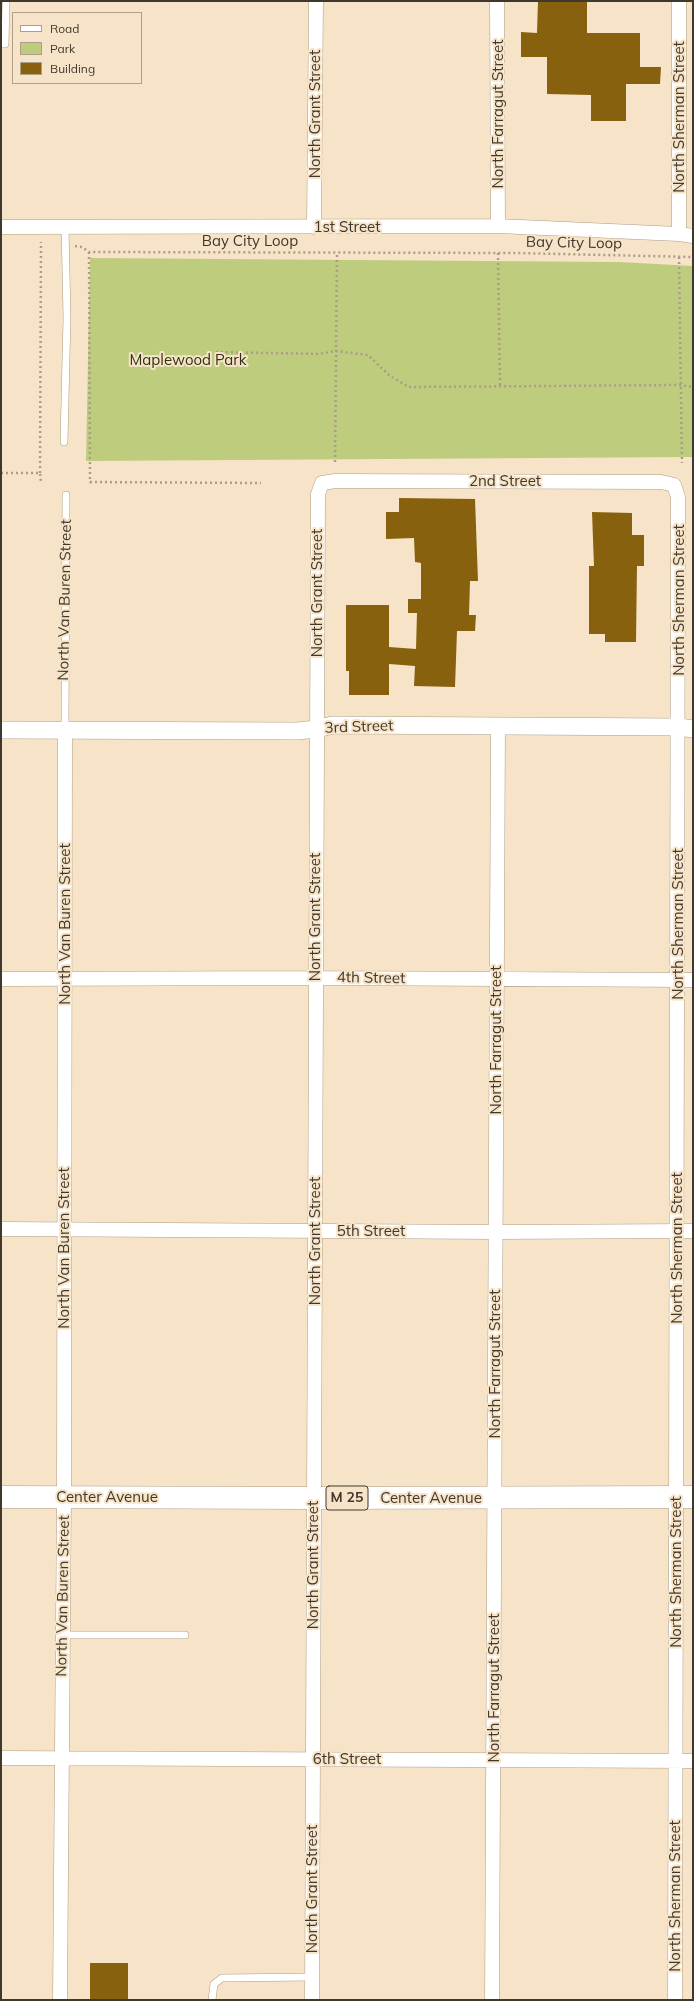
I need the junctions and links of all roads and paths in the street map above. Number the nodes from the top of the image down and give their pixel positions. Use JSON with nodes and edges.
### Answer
{"nodes":[{"id":1,"x":6,"y":1,"type":"edge"},
{"id":2,"x":316,"y":1,"type":"edge"},
{"id":3,"x":497,"y":1,"type":"edge"},
{"id":4,"x":679,"y":1,"type":"edge"},
{"id":5,"x":1,"y":44,"type":"edge"},
{"id":6,"x":498,"y":226,"type":"junction"},
{"id":7,"x":1,"y":227,"type":"edge"},
{"id":8,"x":65,"y":227,"type":"junction"},
{"id":9,"x":314,"y":227,"type":"junction"},
{"id":10,"x":679,"y":234,"type":"junction"},
{"id":11,"x":693,"y":236,"type":"edge"},
{"id":12,"x":33,"y":242,"type":"dead end"},
{"id":13,"x":41,"y":242,"type":"junction"},
{"id":14,"x":65,"y":244,"type":"junction"},
{"id":15,"x":89,"y":252,"type":"junction"},
{"id":16,"x":337,"y":253,"type":"junction"},
{"id":17,"x":498,"y":253,"type":"junction"},
{"id":18,"x":679,"y":256,"type":"junction"},
{"id":19,"x":693,"y":257,"type":"edge"},
{"id":20,"x":336,"y":351,"type":"junction"},
{"id":21,"x":216,"y":352,"type":"dead end"},
{"id":22,"x":680,"y":385,"type":"junction"},
{"id":23,"x":500,"y":386,"type":"junction"},
{"id":24,"x":693,"y":387,"type":"edge"},
{"id":25,"x":64,"y":442,"type":"dead end"},
{"id":26,"x":335,"y":462,"type":"dead end"},
{"id":27,"x":682,"y":463,"type":"dead end"},
{"id":28,"x":1,"y":472,"type":"edge"},
{"id":29,"x":40,"y":473,"type":"junction"},
{"id":30,"x":41,"y":482,"type":"dead end"},
{"id":31,"x":261,"y":483,"type":"dead end"},
{"id":32,"x":322,"y":483,"type":"joint"},
{"id":33,"x":66,"y":495,"type":"dead end"},
{"id":34,"x":678,"y":497,"type":"joint"},
{"id":35,"x":498,"y":727,"type":"junction"},
{"id":36,"x":686,"y":728,"type":"edge"},
{"id":37,"x":316,"y":729,"type":"junction"},
{"id":38,"x":1,"y":730,"type":"edge"},
{"id":39,"x":65,"y":730,"type":"junction"},
{"id":40,"x":315,"y":978,"type":"junction"},
{"id":41,"x":1,"y":979,"type":"edge"},
{"id":42,"x":64,"y":979,"type":"junction"},
{"id":43,"x":496,"y":980,"type":"junction"},
{"id":44,"x":678,"y":980,"type":"junction"},
{"id":45,"x":693,"y":980,"type":"edge"},
{"id":46,"x":1,"y":1230,"type":"edge"},
{"id":47,"x":64,"y":1230,"type":"junction"},
{"id":48,"x":315,"y":1231,"type":"junction"},
{"id":49,"x":676,"y":1231,"type":"junction"},
{"id":50,"x":693,"y":1231,"type":"edge"},
{"id":51,"x":496,"y":1232,"type":"junction"},
{"id":52,"x":1,"y":1497,"type":"edge"},
{"id":53,"x":64,"y":1497,"type":"junction"},
{"id":54,"x":685,"y":1497,"type":"edge"},
{"id":55,"x":312,"y":1498,"type":"junction"},
{"id":56,"x":494,"y":1498,"type":"junction"},
{"id":57,"x":62,"y":1635,"type":"junction"},
{"id":58,"x":185,"y":1636,"type":"dead end"},
{"id":59,"x":1,"y":1758,"type":"edge"},
{"id":60,"x":61,"y":1759,"type":"junction"},
{"id":61,"x":313,"y":1759,"type":"junction"},
{"id":62,"x":493,"y":1759,"type":"junction"},
{"id":63,"x":676,"y":1761,"type":"junction"},
{"id":64,"x":693,"y":1761,"type":"edge"},
{"id":65,"x":312,"y":1977,"type":"junction"},
{"id":66,"x":60,"y":2000,"type":"edge"},
{"id":67,"x":212,"y":2000,"type":"edge"},
{"id":68,"x":312,"y":2000,"type":"edge"},
{"id":69,"x":492,"y":2000,"type":"edge"},
{"id":70,"x":675,"y":2000,"type":"edge"}],
"edges":[{"from":1,"to":5,"type":"lane"},
{"from":2,"to":9,"type":"street","name":"North Grant Street"},
{"from":3,"to":6,"type":"street","name":"North Farragut Street"},
{"from":4,"to":10,"type":"street","name":"North Sherman Street"},
{"from":6,"to":9,"type":"street","name":"1st Street"},
{"from":6,"to":10,"type":"street","name":"1st Street"},
{"from":7,"to":8,"type":"street","name":"1st Street"},
{"from":8,"to":9,"type":"street","name":"1st Street"},
{"from":8,"to":14,"type":"lane"},
{"from":10,"to":11,"type":"street","name":"1st Street"},
{"from":12,"to":13,"type":"path","name":"Bay City Loop"},
{"from":13,"to":14,"type":"path","name":"Bay City Loop"},
{"from":13,"to":29,"type":"path"},
{"from":14,"to":15,"type":"path","name":"Bay City Loop"},
{"from":14,"to":25,"type":"lane"},
{"from":15,"to":16,"type":"path","name":"Bay City Loop"},
{"from":15,"to":31,"type":"path"},
{"from":16,"to":17,"type":"path","name":"Bay City Loop"},
{"from":16,"to":20,"type":"path"},
{"from":17,"to":18,"type":"path","name":"Bay City Loop"},
{"from":17,"to":23,"type":"path"},
{"from":18,"to":19,"type":"path","name":"Bay City Loop"},
{"from":18,"to":22,"type":"path"},
{"from":20,"to":21,"type":"path"},
{"from":20,"to":23,"type":"path"},
{"from":20,"to":26,"type":"path"},
{"from":22,"to":23,"type":"path"},
{"from":22,"to":24,"type":"path"},
{"from":22,"to":27,"type":"path"},
{"from":28,"to":29,"type":"path"},
{"from":29,"to":30,"type":"path"},
{"from":32,"to":34,"type":"street","name":"2nd Street"},
{"from":32,"to":37,"type":"street","name":"North Grant Street"},
{"from":33,"to":39,"type":"lane","name":"North Van Buren Street"},
{"from":34,"to":36,"type":"street","name":"North Sherman Street"},
{"from":35,"to":36,"type":"street","name":"3rd Street"},
{"from":35,"to":37,"type":"street","name":"3rd Street"},
{"from":35,"to":43,"type":"street","name":"North Farragut Street"},
{"from":36,"to":44,"type":"street","name":"North Sherman Street"},
{"from":37,"to":39,"type":"street","name":"3rd Street"},
{"from":37,"to":40,"type":"street","name":"North Grant Street"},
{"from":38,"to":39,"type":"street","name":"3rd Street"},
{"from":39,"to":42,"type":"street","name":"North Van Buren Street"},
{"from":40,"to":42,"type":"street","name":"4th Street"},
{"from":40,"to":43,"type":"street","name":"4th Street"},
{"from":40,"to":48,"type":"street","name":"North Grant Street"},
{"from":41,"to":42,"type":"street","name":"4th Street"},
{"from":42,"to":47,"type":"street","name":"North Van Buren Street"},
{"from":43,"to":44,"type":"street","name":"4th Street"},
{"from":43,"to":51,"type":"street","name":"North Farragut Street"},
{"from":44,"to":45,"type":"street","name":"4th Street"},
{"from":44,"to":49,"type":"street","name":"North Sherman Street"},
{"from":46,"to":47,"type":"street","name":"5th Street"},
{"from":47,"to":48,"type":"street","name":"5th Street"},
{"from":47,"to":53,"type":"street","name":"North Van Buren Street"},
{"from":48,"to":51,"type":"street","name":"5th Street"},
{"from":48,"to":55,"type":"street","name":"North Grant Street"},
{"from":49,"to":50,"type":"street","name":"5th Street"},
{"from":49,"to":51,"type":"street","name":"5th Street"},
{"from":49,"to":54,"type":"street","name":"North Sherman Street"},
{"from":51,"to":56,"type":"street","name":"North Farragut Street"},
{"from":52,"to":53,"type":"highway","name":"Center Avenue","number":"M 25"},
{"from":53,"to":55,"type":"highway","name":"Center Avenue","number":"M 25"},
{"from":53,"to":57,"type":"street","name":"North Van Buren Street"},
{"from":54,"to":56,"type":"highway","name":"Center Avenue","number":"M 25"},
{"from":54,"to":63,"type":"street","name":"North Sherman Street"},
{"from":55,"to":56,"type":"highway","name":"Center Avenue","number":"M 25"},
{"from":55,"to":61,"type":"street","name":"North Grant Street"},
{"from":56,"to":62,"type":"street","name":"North Farragut Street"},
{"from":57,"to":58,"type":"lane"},
{"from":57,"to":60,"type":"street","name":"North Van Buren Street"},
{"from":59,"to":60,"type":"street","name":"6th Street"},
{"from":60,"to":61,"type":"street","name":"6th Street"},
{"from":60,"to":66,"type":"street","name":"North Van Buren Street"},
{"from":61,"to":62,"type":"street","name":"6th Street"},
{"from":61,"to":65,"type":"street","name":"North Grant Street"},
{"from":62,"to":63,"type":"street","name":"6th Street"},
{"from":62,"to":69,"type":"street","name":"North Farragut Street"},
{"from":63,"to":64,"type":"street","name":"6th Street"},
{"from":63,"to":70,"type":"street","name":"North Sherman Street"},
{"from":65,"to":67,"type":"lane"},
{"from":65,"to":68,"type":"street","name":"North Grant Street"}]}
